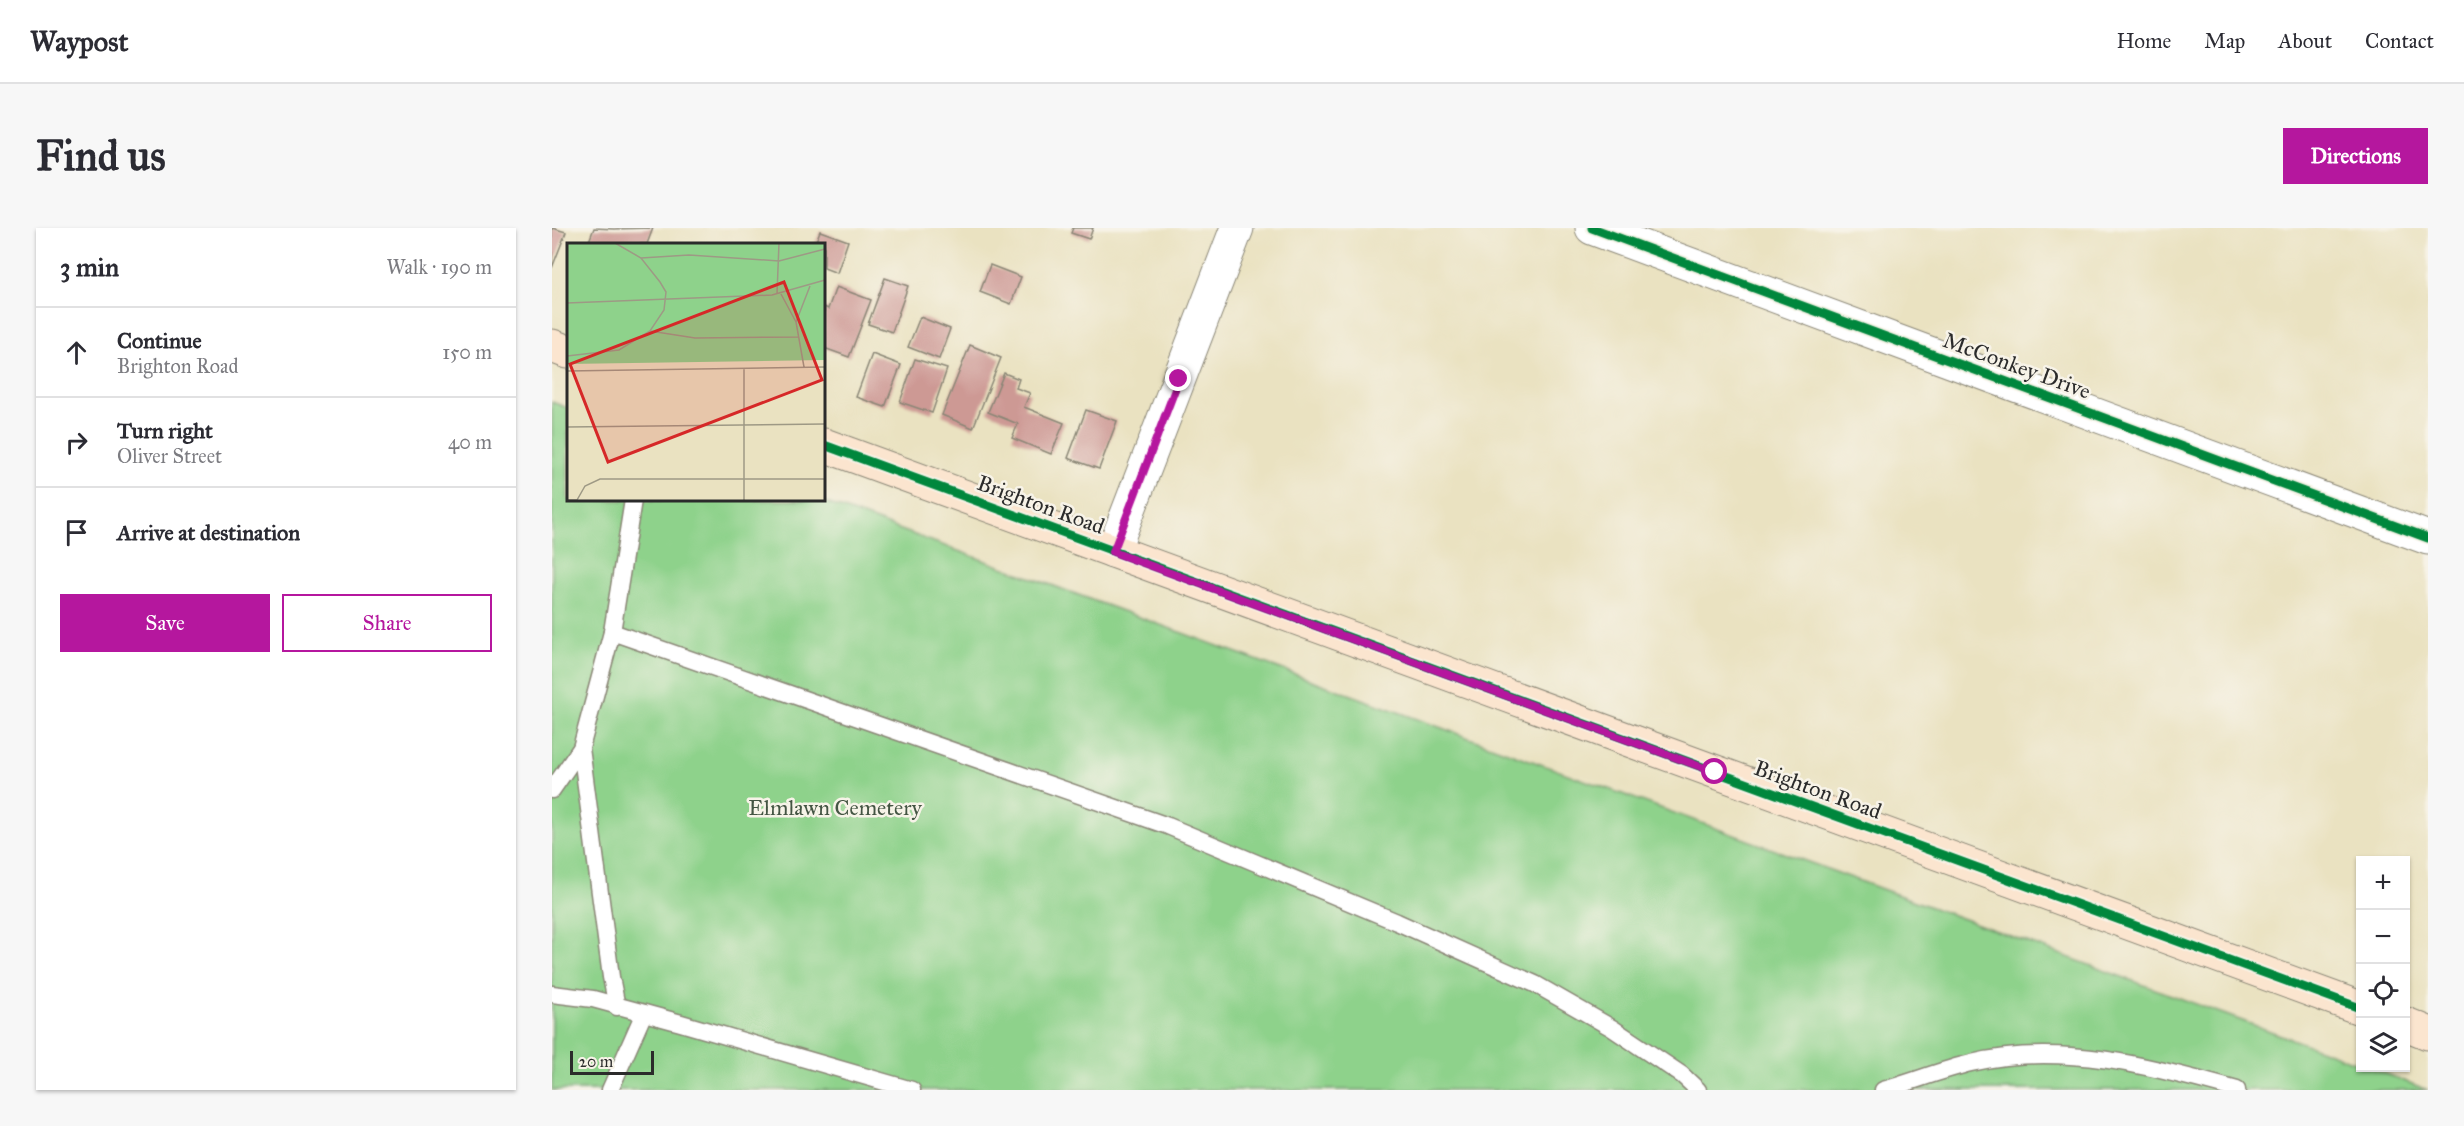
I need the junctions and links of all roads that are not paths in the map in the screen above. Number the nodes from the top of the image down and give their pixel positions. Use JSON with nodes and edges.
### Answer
{"nodes":[{"id":1,"x":1237,"y":228,"type":"edge"},
{"id":2,"x":1592,"y":228,"type":"edge"},
{"id":3,"x":552,"y":346,"type":"edge"},
{"id":4,"x":567,"y":352,"type":"edge"},
{"id":5,"x":825,"y":445,"type":"edge"},
{"id":6,"x":633,"y":501,"type":"edge"},
{"id":7,"x":2428,"y":538,"type":"edge"},
{"id":8,"x":1113,"y":552,"type":"junction"},
{"id":9,"x":612,"y":632,"type":"junction"},
{"id":10,"x":581,"y":748,"type":"junction"},
{"id":11,"x":552,"y":790,"type":"edge"},
{"id":12,"x":552,"y":994,"type":"edge"},
{"id":13,"x":2356,"y":1006,"type":"edge"},
{"id":14,"x":617,"y":1007,"type":"junction"},
{"id":15,"x":644,"y":1013,"type":"junction"},
{"id":16,"x":2410,"y":1026,"type":"edge"},
{"id":17,"x":2428,"y":1033,"type":"edge"},
{"id":18,"x":610,"y":1090,"type":"edge"},
{"id":19,"x":912,"y":1090,"type":"edge"},
{"id":20,"x":1698,"y":1090,"type":"edge"},
{"id":21,"x":1883,"y":1090,"type":"edge"},
{"id":22,"x":2238,"y":1090,"type":"edge"}],
"edges":[{"from":1,"to":8,"type":"street"},
{"from":2,"to":7,"type":"street","name":"McConkey Drive"},
{"from":3,"to":4,"type":"street"},
{"from":5,"to":8,"type":"street","name":"Brighton Road"},
{"from":6,"to":9,"type":"lane"},
{"from":8,"to":13,"type":"street","name":"Brighton Road"},
{"from":9,"to":10,"type":"lane"},
{"from":9,"to":20,"type":"lane"},
{"from":10,"to":11,"type":"lane"},
{"from":10,"to":14,"type":"lane"},
{"from":12,"to":14,"type":"lane"},
{"from":14,"to":15,"type":"lane"},
{"from":15,"to":18,"type":"lane"},
{"from":15,"to":19,"type":"lane"},
{"from":16,"to":17,"type":"street"},
{"from":21,"to":22,"type":"lane"}]}
